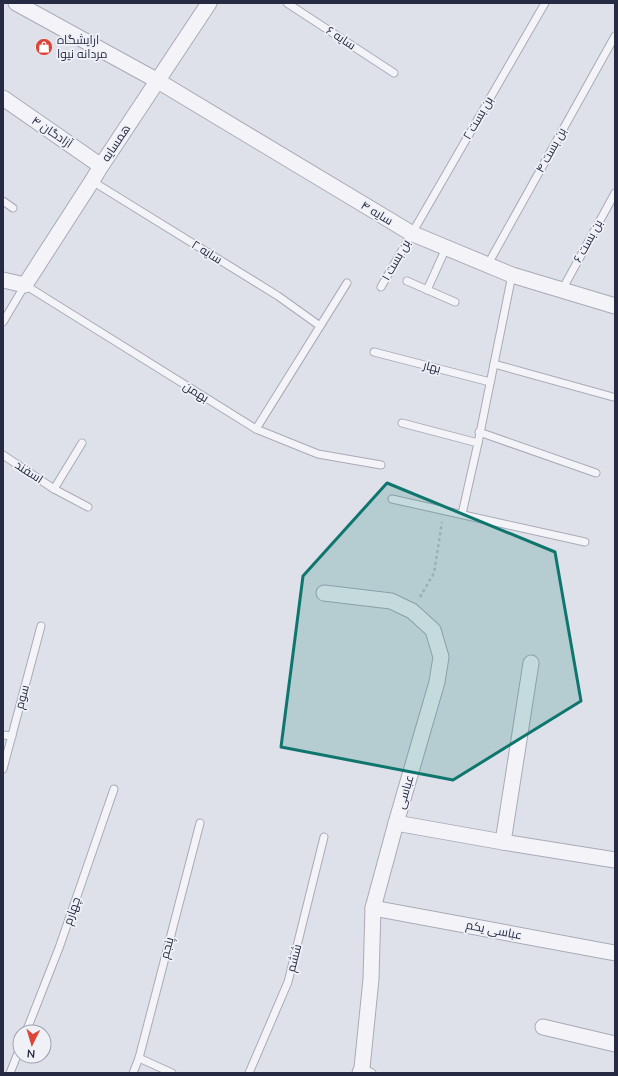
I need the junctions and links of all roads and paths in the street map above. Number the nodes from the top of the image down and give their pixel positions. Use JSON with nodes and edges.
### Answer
{"nodes":[{"id":1,"x":16,"y":3,"type":"edge"},
{"id":2,"x":209,"y":3,"type":"edge"},
{"id":3,"x":287,"y":3,"type":"edge"},
{"id":4,"x":545,"y":3,"type":"edge"},
{"id":5,"x":615,"y":36,"type":"edge"},
{"id":6,"x":394,"y":73,"type":"dead end"},
{"id":7,"x":158,"y":81,"type":"junction"},
{"id":8,"x":3,"y":98,"type":"edge"},
{"id":9,"x":101,"y":166,"type":"junction"},
{"id":10,"x":92,"y":181,"type":"junction"},
{"id":11,"x":615,"y":193,"type":"edge"},
{"id":12,"x":3,"y":202,"type":"edge"},
{"id":13,"x":13,"y":208,"type":"dead end"},
{"id":14,"x":412,"y":233,"type":"junction"},
{"id":15,"x":446,"y":248,"type":"junction"},
{"id":16,"x":488,"y":264,"type":"junction"},
{"id":17,"x":512,"y":275,"type":"junction"},
{"id":18,"x":3,"y":280,"type":"edge"},
{"id":19,"x":407,"y":281,"type":"dead end"},
{"id":20,"x":347,"y":283,"type":"dead end"},
{"id":21,"x":26,"y":285,"type":"junction"},
{"id":22,"x":381,"y":287,"type":"dead end"},
{"id":23,"x":427,"y":290,"type":"junction"},
{"id":24,"x":562,"y":290,"type":"junction"},
{"id":25,"x":455,"y":302,"type":"dead end"},
{"id":26,"x":615,"y":306,"type":"edge"},
{"id":27,"x":3,"y":322,"type":"edge"},
{"id":28,"x":320,"y":326,"type":"junction"},
{"id":29,"x":374,"y":352,"type":"dead end"},
{"id":30,"x":494,"y":364,"type":"junction"},
{"id":31,"x":490,"y":382,"type":"junction"},
{"id":32,"x":613,"y":397,"type":"dead end"},
{"id":33,"x":402,"y":423,"type":"dead end"},
{"id":34,"x":256,"y":429,"type":"junction"},
{"id":35,"x":479,"y":432,"type":"junction"},
{"id":36,"x":478,"y":442,"type":"junction"},
{"id":37,"x":82,"y":443,"type":"dead end"},
{"id":38,"x":3,"y":455,"type":"edge"},
{"id":39,"x":381,"y":465,"type":"dead end"},
{"id":40,"x":596,"y":473,"type":"dead end"},
{"id":41,"x":54,"y":489,"type":"junction"},
{"id":42,"x":392,"y":499,"type":"dead end"},
{"id":43,"x":88,"y":507,"type":"dead end"},
{"id":44,"x":444,"y":510,"type":"junction"},
{"id":45,"x":462,"y":514,"type":"junction"},
{"id":46,"x":585,"y":542,"type":"dead end"},
{"id":47,"x":324,"y":593,"type":"dead end"},
{"id":48,"x":412,"y":611,"type":"junction"},
{"id":49,"x":41,"y":626,"type":"dead end"},
{"id":50,"x":531,"y":663,"type":"dead end"},
{"id":51,"x":3,"y":735,"type":"edge"},
{"id":52,"x":12,"y":736,"type":"junction"},
{"id":53,"x":3,"y":769,"type":"edge"},
{"id":54,"x":114,"y":789,"type":"dead end"},
{"id":55,"x":200,"y":823,"type":"dead end"},
{"id":56,"x":396,"y":823,"type":"junction"},
{"id":57,"x":324,"y":837,"type":"dead end"},
{"id":58,"x":503,"y":842,"type":"junction"},
{"id":59,"x":615,"y":860,"type":"edge"},
{"id":60,"x":373,"y":908,"type":"junction"},
{"id":61,"x":615,"y":953,"type":"edge"},
{"id":62,"x":29,"y":1024,"type":"edge"},
{"id":63,"x":543,"y":1027,"type":"dead end"},
{"id":64,"x":615,"y":1044,"type":"edge"},
{"id":65,"x":138,"y":1058,"type":"junction"},
{"id":66,"x":365,"y":1071,"type":"edge"},
{"id":67,"x":133,"y":1073,"type":"edge"},
{"id":68,"x":172,"y":1073,"type":"edge"},
{"id":69,"x":249,"y":1073,"type":"edge"}],
"edges":[{"from":1,"to":7,"type":"street","name":"سایه ۴"},
{"from":2,"to":7,"type":"street","name":"همسایه"},
{"from":3,"to":6,"type":"lane","name":"سایه ۶"},
{"from":4,"to":14,"type":"lane","name":"بن بست ۲"},
{"from":5,"to":16,"type":"lane","name":"بن بست ۴"},
{"from":7,"to":9,"type":"street","name":"همسایه"},
{"from":7,"to":14,"type":"street","name":"سایه ۴"},
{"from":8,"to":9,"type":"street","name":"آزادگان ۴"},
{"from":9,"to":10,"type":"street","name":"همسایه"},
{"from":10,"to":21,"type":"street","name":"همسایه"},
{"from":10,"to":28,"type":"lane","name":"سایه ۲"},
{"from":11,"to":24,"type":"lane","name":"بن بست ۶"},
{"from":12,"to":13,"type":"lane"},
{"from":14,"to":15,"type":"street","name":"سایه ۴"},
{"from":14,"to":22,"type":"lane","name":"بن بست ۱"},
{"from":15,"to":16,"type":"street","name":"سایه ۴"},
{"from":15,"to":23,"type":"lane"},
{"from":16,"to":17,"type":"street","name":"سایه ۴"},
{"from":17,"to":24,"type":"street","name":"سایه ۴"},
{"from":17,"to":30,"type":"lane"},
{"from":18,"to":21,"type":"street"},
{"from":19,"to":23,"type":"lane"},
{"from":20,"to":28,"type":"lane"},
{"from":21,"to":27,"type":"lane"},
{"from":21,"to":34,"type":"lane","name":"بهمن"},
{"from":23,"to":25,"type":"lane"},
{"from":24,"to":26,"type":"street","name":"سایه ۴"},
{"from":28,"to":34,"type":"lane"},
{"from":29,"to":31,"type":"lane","name":"بهار"},
{"from":30,"to":31,"type":"lane"},
{"from":30,"to":32,"type":"lane"},
{"from":31,"to":35,"type":"lane"},
{"from":33,"to":36,"type":"lane"},
{"from":34,"to":39,"type":"lane","name":"بهمن"},
{"from":35,"to":36,"type":"lane"},
{"from":35,"to":40,"type":"lane"},
{"from":36,"to":45,"type":"lane"},
{"from":37,"to":41,"type":"lane","name":"اسفند"},
{"from":38,"to":41,"type":"lane","name":"اسفند"},
{"from":41,"to":43,"type":"lane","name":"اسفند"},
{"from":42,"to":44,"type":"lane"},
{"from":44,"to":45,"type":"lane"},
{"from":44,"to":48,"type":"path"},
{"from":45,"to":46,"type":"lane"},
{"from":47,"to":48,"type":"street","name":"عباسی"},
{"from":48,"to":56,"type":"street","name":"عباسی"},
{"from":49,"to":52,"type":"lane","name":"سوم"},
{"from":50,"to":58,"type":"street"},
{"from":51,"to":52,"type":"lane"},
{"from":52,"to":53,"type":"lane","name":"سوم"},
{"from":54,"to":62,"type":"lane","name":"چهارم"},
{"from":55,"to":65,"type":"lane","name":"پنجم"},
{"from":56,"to":58,"type":"street"},
{"from":56,"to":60,"type":"street","name":"عباسی"},
{"from":57,"to":69,"type":"lane","name":"ششم"},
{"from":58,"to":59,"type":"street"},
{"from":60,"to":61,"type":"street","name":"عباسی یکم"},
{"from":60,"to":66,"type":"street","name":"عباسی"},
{"from":63,"to":64,"type":"street"},
{"from":65,"to":67,"type":"lane","name":"پنجم"},
{"from":65,"to":68,"type":"lane"}]}
